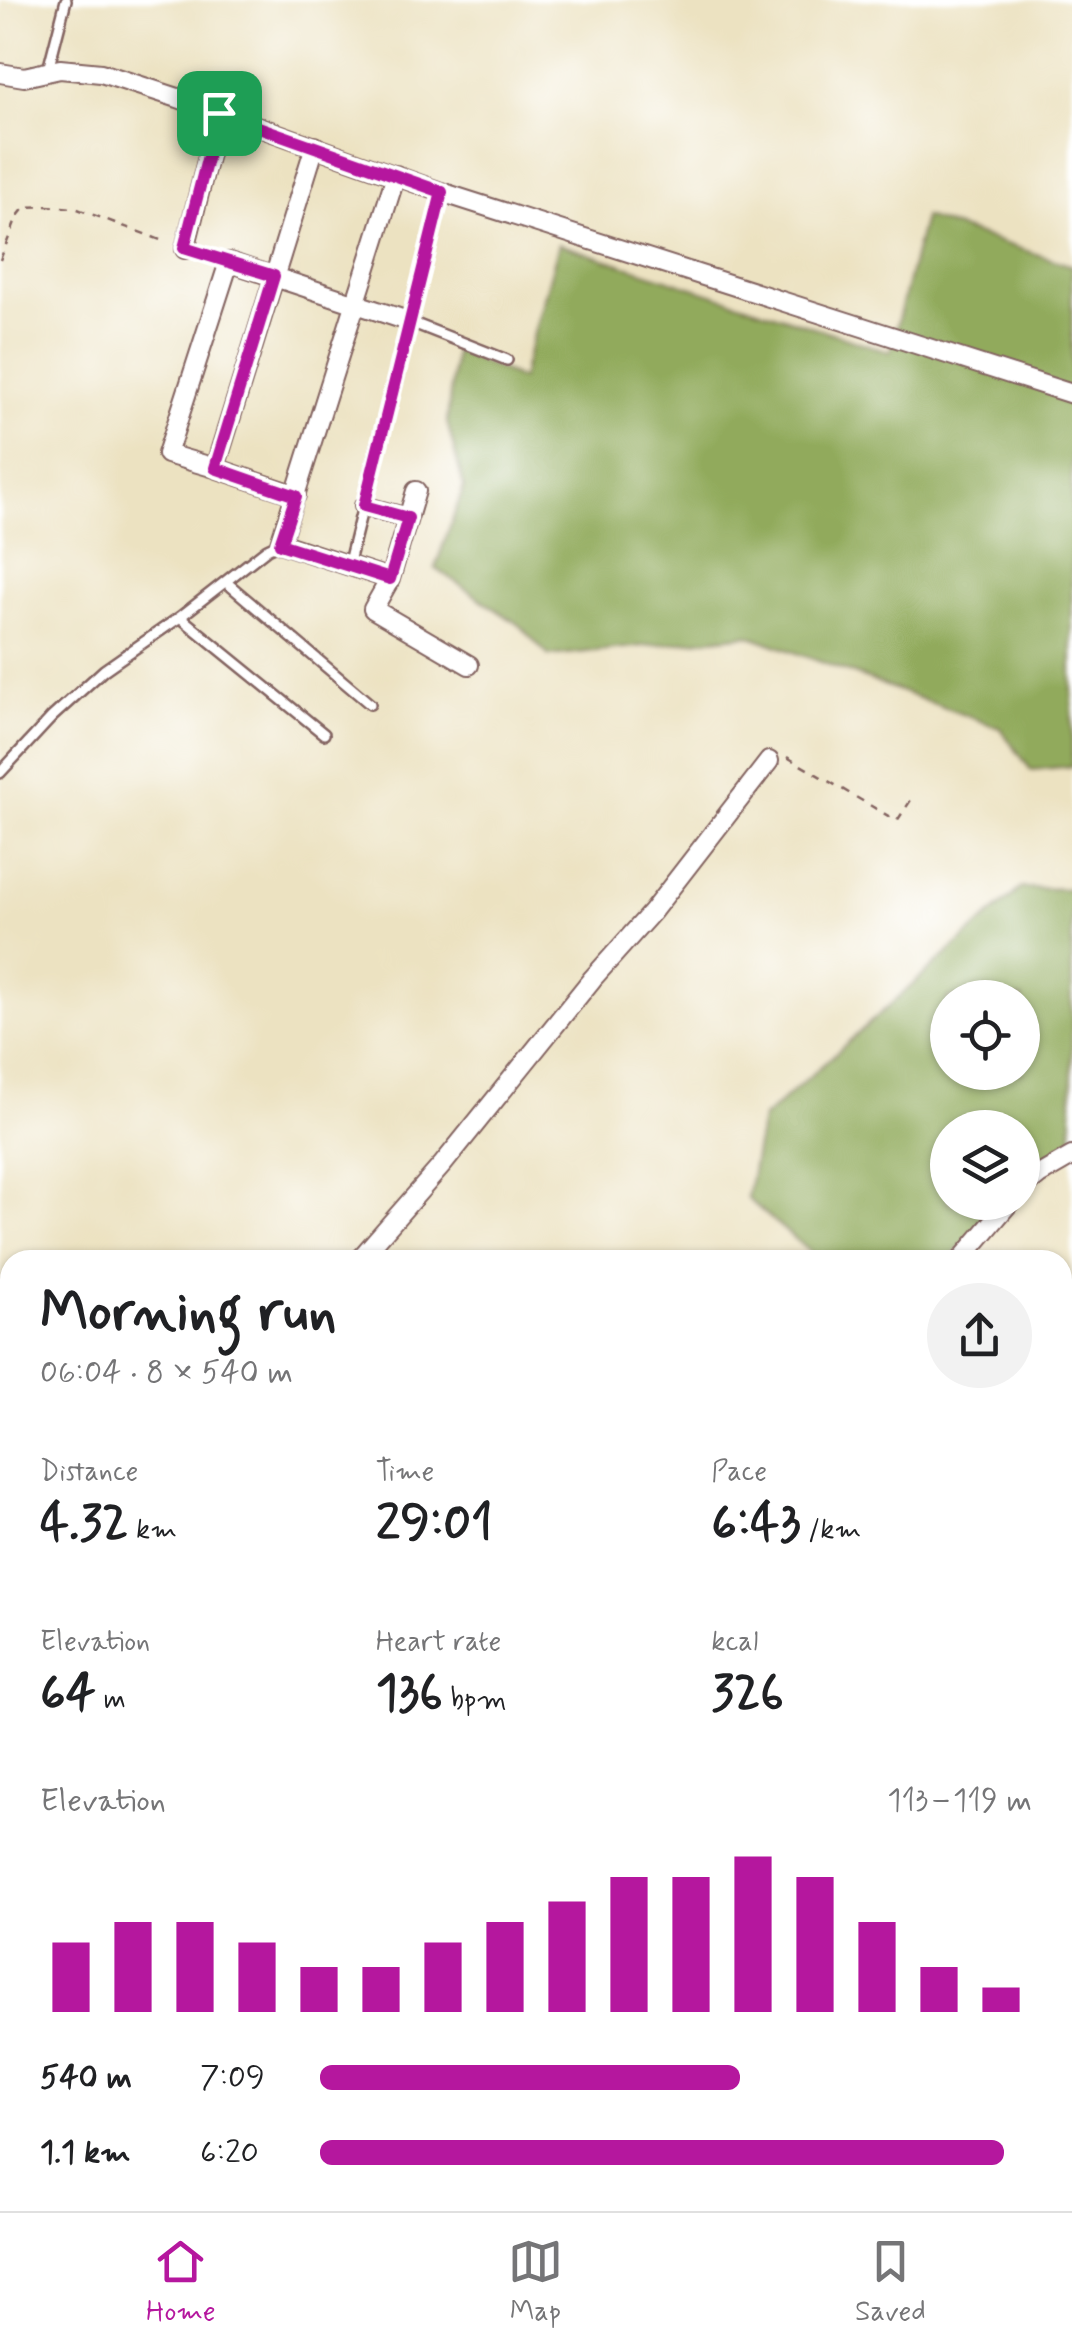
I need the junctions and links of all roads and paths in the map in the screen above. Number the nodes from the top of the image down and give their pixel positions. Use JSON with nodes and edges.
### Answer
{"nodes":[{"id":1,"x":66,"y":0,"type":"edge"},
{"id":2,"x":48,"y":72,"type":"junction"},
{"id":3,"x":0,"y":73,"type":"edge"},
{"id":4,"x":219,"y":113,"type":"junction"},
{"id":5,"x":315,"y":146,"type":"junction"},
{"id":6,"x":396,"y":175,"type":"junction"},
{"id":7,"x":442,"y":192,"type":"junction"},
{"id":8,"x":184,"y":248,"type":"joint"},
{"id":9,"x":0,"y":260,"type":"edge"},
{"id":10,"x":274,"y":276,"type":"junction"},
{"id":11,"x":356,"y":303,"type":"junction"},
{"id":12,"x":408,"y":321,"type":"junction"},
{"id":13,"x":507,"y":360,"type":"dead end"},
{"id":14,"x":1072,"y":394,"type":"edge"},
{"id":15,"x":215,"y":468,"type":"junction"},
{"id":16,"x":416,"y":491,"type":"dead end"},
{"id":17,"x":296,"y":496,"type":"junction"},
{"id":18,"x":364,"y":506,"type":"junction"},
{"id":19,"x":408,"y":518,"type":"junction"},
{"id":20,"x":280,"y":544,"type":"junction"},
{"id":21,"x":348,"y":566,"type":"junction"},
{"id":22,"x":390,"y":579,"type":"junction"},
{"id":23,"x":226,"y":582,"type":"junction"},
{"id":24,"x":180,"y":617,"type":"junction"},
{"id":25,"x":469,"y":665,"type":"dead end"},
{"id":26,"x":370,"y":704,"type":"dead end"},
{"id":27,"x":324,"y":734,"type":"dead end"},
{"id":28,"x":768,"y":761,"type":"joint"},
{"id":29,"x":0,"y":773,"type":"edge"},
{"id":30,"x":910,"y":800,"type":"dead end"},
{"id":31,"x":1072,"y":1156,"type":"edge"},
{"id":32,"x":1040,"y":1174,"type":"edge"},
{"id":33,"x":995,"y":1220,"type":"edge"},
{"id":34,"x":369,"y":1250,"type":"edge"},
{"id":35,"x":969,"y":1250,"type":"edge"}],
"edges":[{"from":1,"to":2,"type":"lane"},
{"from":2,"to":3,"type":"street"},
{"from":2,"to":4,"type":"street"},
{"from":4,"to":5,"type":"street"},
{"from":4,"to":8,"type":"street"},
{"from":5,"to":6,"type":"street"},
{"from":5,"to":10,"type":"street"},
{"from":6,"to":7,"type":"street"},
{"from":6,"to":11,"type":"street"},
{"from":7,"to":12,"type":"lane"},
{"from":7,"to":14,"type":"street"},
{"from":8,"to":9,"type":"path"},
{"from":10,"to":11,"type":"street"},
{"from":10,"to":15,"type":"street"},
{"from":10,"to":15,"type":"street"},
{"from":11,"to":12,"type":"street"},
{"from":11,"to":17,"type":"street"},
{"from":12,"to":13,"type":"lane"},
{"from":12,"to":18,"type":"lane"},
{"from":15,"to":17,"type":"street"},
{"from":16,"to":19,"type":"street"},
{"from":17,"to":20,"type":"street"},
{"from":18,"to":19,"type":"street"},
{"from":18,"to":21,"type":"lane"},
{"from":19,"to":22,"type":"street"},
{"from":20,"to":21,"type":"street"},
{"from":20,"to":23,"type":"lane"},
{"from":21,"to":22,"type":"street"},
{"from":22,"to":25,"type":"street"},
{"from":23,"to":24,"type":"lane"},
{"from":23,"to":26,"type":"lane"},
{"from":24,"to":27,"type":"lane"},
{"from":24,"to":29,"type":"lane"},
{"from":28,"to":30,"type":"path"},
{"from":28,"to":34,"type":"street"},
{"from":31,"to":32,"type":"street"},
{"from":33,"to":35,"type":"street"}]}
